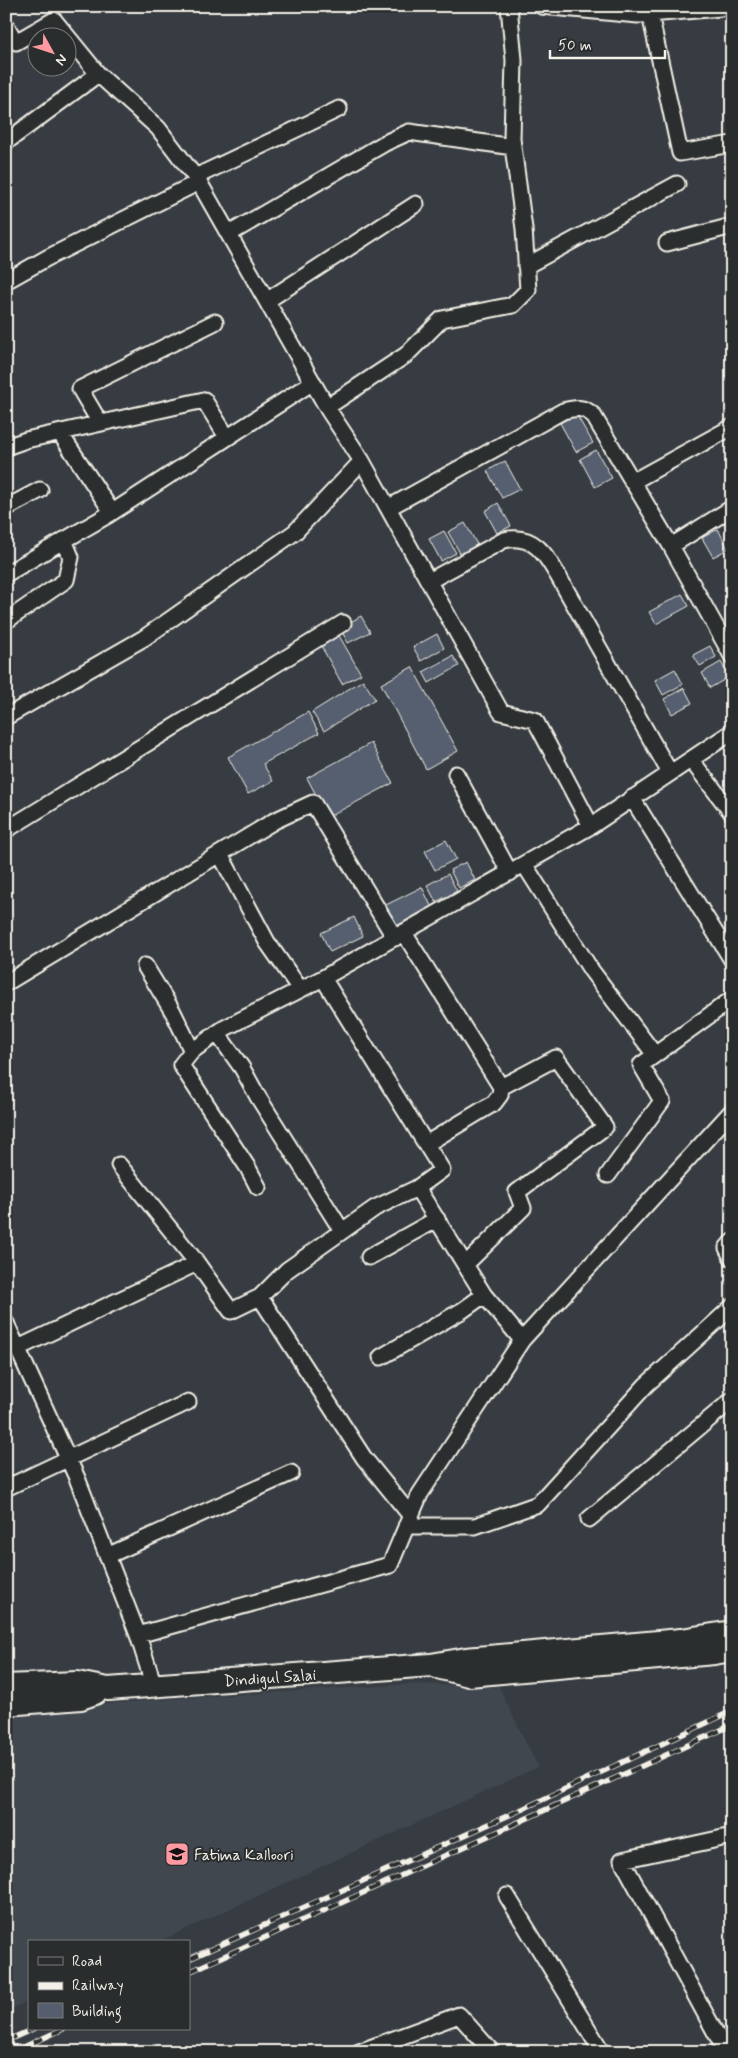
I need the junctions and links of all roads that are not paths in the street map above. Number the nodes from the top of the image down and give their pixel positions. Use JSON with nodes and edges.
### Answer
{"nodes":[{"id":1,"x":509,"y":6,"type":"edge"},
{"id":2,"x":541,"y":6,"type":"edge"},
{"id":3,"x":732,"y":7,"type":"edge"},
{"id":4,"x":609,"y":9,"type":"edge"},
{"id":5,"x":57,"y":13,"type":"edge"},
{"id":6,"x":650,"y":14,"type":"junction"},
{"id":7,"x":6,"y":26,"type":"edge"},
{"id":8,"x":11,"y":47,"type":"edge"},
{"id":9,"x":98,"y":74,"type":"junction"},
{"id":10,"x":339,"y":109,"type":"dead end"},
{"id":11,"x":6,"y":142,"type":"edge"},
{"id":12,"x":732,"y":144,"type":"edge"},
{"id":13,"x":513,"y":147,"type":"junction"},
{"id":14,"x":197,"y":180,"type":"junction"},
{"id":15,"x":677,"y":184,"type":"dead end"},
{"id":16,"x":416,"y":204,"type":"dead end"},
{"id":17,"x":732,"y":226,"type":"edge"},
{"id":18,"x":229,"y":234,"type":"junction"},
{"id":19,"x":667,"y":243,"type":"dead end"},
{"id":20,"x":526,"y":266,"type":"junction"},
{"id":21,"x":6,"y":281,"type":"edge"},
{"id":22,"x":268,"y":300,"type":"junction"},
{"id":23,"x":215,"y":322,"type":"dead end"},
{"id":24,"x":314,"y":382,"type":"junction"},
{"id":25,"x":327,"y":407,"type":"junction"},
{"id":26,"x":100,"y":424,"type":"junction"},
{"id":27,"x":732,"y":426,"type":"edge"},
{"id":28,"x":60,"y":433,"type":"junction"},
{"id":29,"x":227,"y":437,"type":"junction"},
{"id":30,"x":6,"y":447,"type":"edge"},
{"id":31,"x":362,"y":461,"type":"junction"},
{"id":32,"x":632,"y":482,"type":"junction"},
{"id":33,"x":40,"y":490,"type":"dead end"},
{"id":34,"x":6,"y":508,"type":"edge"},
{"id":35,"x":388,"y":508,"type":"junction"},
{"id":36,"x":732,"y":508,"type":"edge"},
{"id":37,"x":112,"y":512,"type":"junction"},
{"id":38,"x":64,"y":540,"type":"junction"},
{"id":39,"x":671,"y":546,"type":"junction"},
{"id":40,"x":6,"y":574,"type":"edge"},
{"id":41,"x":429,"y":581,"type":"junction"},
{"id":42,"x":6,"y":621,"type":"edge"},
{"id":43,"x":343,"y":623,"type":"dead end"},
{"id":44,"x":732,"y":656,"type":"edge"},
{"id":45,"x":6,"y":717,"type":"edge"},
{"id":46,"x":732,"y":732,"type":"edge"},
{"id":47,"x":691,"y":760,"type":"junction"},
{"id":48,"x":670,"y":773,"type":"junction"},
{"id":49,"x":456,"y":774,"type":"dead end"},
{"id":50,"x":632,"y":798,"type":"junction"},
{"id":51,"x":732,"y":813,"type":"edge"},
{"id":52,"x":591,"y":826,"type":"junction"},
{"id":53,"x":6,"y":830,"type":"edge"},
{"id":54,"x":220,"y":854,"type":"junction"},
{"id":55,"x":524,"y":864,"type":"junction"},
{"id":56,"x":510,"y":873,"type":"junction"},
{"id":57,"x":399,"y":935,"type":"junction"},
{"id":58,"x":732,"y":960,"type":"edge"},
{"id":59,"x":145,"y":966,"type":"dead end"},
{"id":60,"x":323,"y":978,"type":"junction"},
{"id":61,"x":6,"y":983,"type":"edge"},
{"id":62,"x":300,"y":989,"type":"junction"},
{"id":63,"x":732,"y":999,"type":"edge"},
{"id":64,"x":217,"y":1034,"type":"junction"},
{"id":65,"x":192,"y":1051,"type":"junction"},
{"id":66,"x":655,"y":1055,"type":"junction"},
{"id":67,"x":501,"y":1087,"type":"junction"},
{"id":68,"x":732,"y":1111,"type":"edge"},
{"id":69,"x":426,"y":1144,"type":"junction"},
{"id":70,"x":119,"y":1165,"type":"dead end"},
{"id":71,"x":608,"y":1175,"type":"dead end"},
{"id":72,"x":258,"y":1187,"type":"dead end"},
{"id":73,"x":417,"y":1188,"type":"junction"},
{"id":74,"x":437,"y":1219,"type":"junction"},
{"id":75,"x":342,"y":1231,"type":"junction"},
{"id":76,"x":732,"y":1242,"type":"edge"},
{"id":77,"x":369,"y":1257,"type":"dead end"},
{"id":78,"x":732,"y":1258,"type":"edge"},
{"id":79,"x":197,"y":1263,"type":"junction"},
{"id":80,"x":465,"y":1265,"type":"junction"},
{"id":81,"x":484,"y":1296,"type":"junction"},
{"id":82,"x":260,"y":1297,"type":"junction"},
{"id":83,"x":732,"y":1307,"type":"edge"},
{"id":84,"x":6,"y":1323,"type":"edge"},
{"id":85,"x":522,"y":1340,"type":"junction"},
{"id":86,"x":18,"y":1348,"type":"junction"},
{"id":87,"x":381,"y":1357,"type":"dead end"},
{"id":88,"x":732,"y":1400,"type":"edge"},
{"id":89,"x":188,"y":1402,"type":"dead end"},
{"id":90,"x":68,"y":1458,"type":"junction"},
{"id":91,"x":291,"y":1473,"type":"dead end"},
{"id":92,"x":6,"y":1488,"type":"edge"},
{"id":93,"x":588,"y":1520,"type":"dead end"},
{"id":94,"x":408,"y":1521,"type":"junction"},
{"id":95,"x":107,"y":1556,"type":"junction"},
{"id":96,"x":732,"y":1632,"type":"edge"},
{"id":97,"x":138,"y":1635,"type":"junction"},
{"id":98,"x":732,"y":1650,"type":"edge"},
{"id":99,"x":431,"y":1665,"type":"junction"},
{"id":100,"x":6,"y":1686,"type":"edge"},
{"id":101,"x":154,"y":1686,"type":"junction"},
{"id":102,"x":108,"y":1689,"type":"junction"},
{"id":103,"x":6,"y":1704,"type":"edge"},
{"id":104,"x":732,"y":1836,"type":"edge"},
{"id":105,"x":507,"y":1896,"type":"dead end"},
{"id":106,"x":359,"y":2052,"type":"edge"},
{"id":107,"x":492,"y":2052,"type":"edge"},
{"id":108,"x":602,"y":2052,"type":"edge"},
{"id":109,"x":726,"y":2052,"type":"edge"}],
"edges":[{"from":1,"to":13,"type":"street"},
{"from":2,"to":4,"type":"street"},
{"from":3,"to":6,"type":"street"},
{"from":4,"to":6,"type":"street"},
{"from":5,"to":8,"type":"street"},
{"from":5,"to":9,"type":"street"},
{"from":6,"to":12,"type":"street"},
{"from":7,"to":8,"type":"street"},
{"from":9,"to":11,"type":"street"},
{"from":9,"to":14,"type":"street"},
{"from":10,"to":14,"type":"street"},
{"from":13,"to":18,"type":"street"},
{"from":13,"to":20,"type":"street"},
{"from":14,"to":18,"type":"street"},
{"from":14,"to":21,"type":"street"},
{"from":15,"to":20,"type":"street"},
{"from":16,"to":22,"type":"street"},
{"from":17,"to":19,"type":"street"},
{"from":18,"to":22,"type":"street"},
{"from":20,"to":25,"type":"street"},
{"from":22,"to":24,"type":"street"},
{"from":23,"to":26,"type":"street"},
{"from":24,"to":25,"type":"street"},
{"from":24,"to":29,"type":"street"},
{"from":25,"to":31,"type":"street"},
{"from":26,"to":28,"type":"street"},
{"from":26,"to":29,"type":"street"},
{"from":27,"to":32,"type":"street"},
{"from":28,"to":30,"type":"street"},
{"from":28,"to":37,"type":"street"},
{"from":29,"to":37,"type":"street"},
{"from":31,"to":35,"type":"street"},
{"from":31,"to":45,"type":"street"},
{"from":32,"to":35,"type":"street"},
{"from":32,"to":39,"type":"street"},
{"from":33,"to":34,"type":"street"},
{"from":35,"to":41,"type":"street"},
{"from":36,"to":39,"type":"street"},
{"from":37,"to":38,"type":"street"},
{"from":38,"to":40,"type":"street"},
{"from":38,"to":42,"type":"street"},
{"from":39,"to":44,"type":"street"},
{"from":41,"to":48,"type":"street"},
{"from":41,"to":52,"type":"street"},
{"from":43,"to":53,"type":"street"},
{"from":46,"to":47,"type":"street"},
{"from":47,"to":48,"type":"street"},
{"from":47,"to":51,"type":"street"},
{"from":48,"to":50,"type":"street"},
{"from":49,"to":56,"type":"street"},
{"from":50,"to":52,"type":"street"},
{"from":50,"to":58,"type":"street"},
{"from":52,"to":55,"type":"street"},
{"from":54,"to":57,"type":"street"},
{"from":54,"to":61,"type":"street"},
{"from":54,"to":62,"type":"street"},
{"from":55,"to":56,"type":"street"},
{"from":55,"to":66,"type":"street"},
{"from":56,"to":57,"type":"street"},
{"from":57,"to":60,"type":"street"},
{"from":57,"to":67,"type":"street"},
{"from":59,"to":65,"type":"street"},
{"from":60,"to":62,"type":"street"},
{"from":60,"to":69,"type":"street"},
{"from":62,"to":64,"type":"street"},
{"from":63,"to":66,"type":"street"},
{"from":64,"to":65,"type":"street"},
{"from":64,"to":75,"type":"street"},
{"from":65,"to":72,"type":"street"},
{"from":66,"to":71,"type":"street"},
{"from":67,"to":69,"type":"street"},
{"from":67,"to":80,"type":"street"},
{"from":68,"to":85,"type":"street"},
{"from":69,"to":73,"type":"street"},
{"from":70,"to":79,"type":"street"},
{"from":73,"to":74,"type":"street"},
{"from":73,"to":75,"type":"street"},
{"from":74,"to":77,"type":"street"},
{"from":74,"to":80,"type":"street"},
{"from":75,"to":82,"type":"street"},
{"from":76,"to":78,"type":"street"},
{"from":79,"to":82,"type":"street"},
{"from":79,"to":86,"type":"street"},
{"from":80,"to":81,"type":"street"},
{"from":81,"to":85,"type":"street"},
{"from":81,"to":87,"type":"street"},
{"from":82,"to":94,"type":"street"},
{"from":83,"to":94,"type":"street"},
{"from":84,"to":86,"type":"street"},
{"from":85,"to":94,"type":"street"},
{"from":86,"to":90,"type":"street"},
{"from":88,"to":93,"type":"street"},
{"from":89,"to":90,"type":"street"},
{"from":90,"to":92,"type":"street"},
{"from":90,"to":95,"type":"street"},
{"from":91,"to":95,"type":"street"},
{"from":94,"to":97,"type":"street"},
{"from":95,"to":97,"type":"street"},
{"from":96,"to":99,"type":"main road","name":"Dindigul Salai"},
{"from":97,"to":101,"type":"street"},
{"from":98,"to":99,"type":"main road","name":"Dindigul Salai"},
{"from":99,"to":101,"type":"main road","name":"Dindigul Salai"},
{"from":100,"to":102,"type":"main road","name":"Dindigul Salai"},
{"from":101,"to":102,"type":"main road","name":"Dindigul Salai"},
{"from":102,"to":103,"type":"main road","name":"Dindigul Salai"},
{"from":104,"to":109,"type":"street"},
{"from":105,"to":108,"type":"street"},
{"from":106,"to":107,"type":"street"}]}
